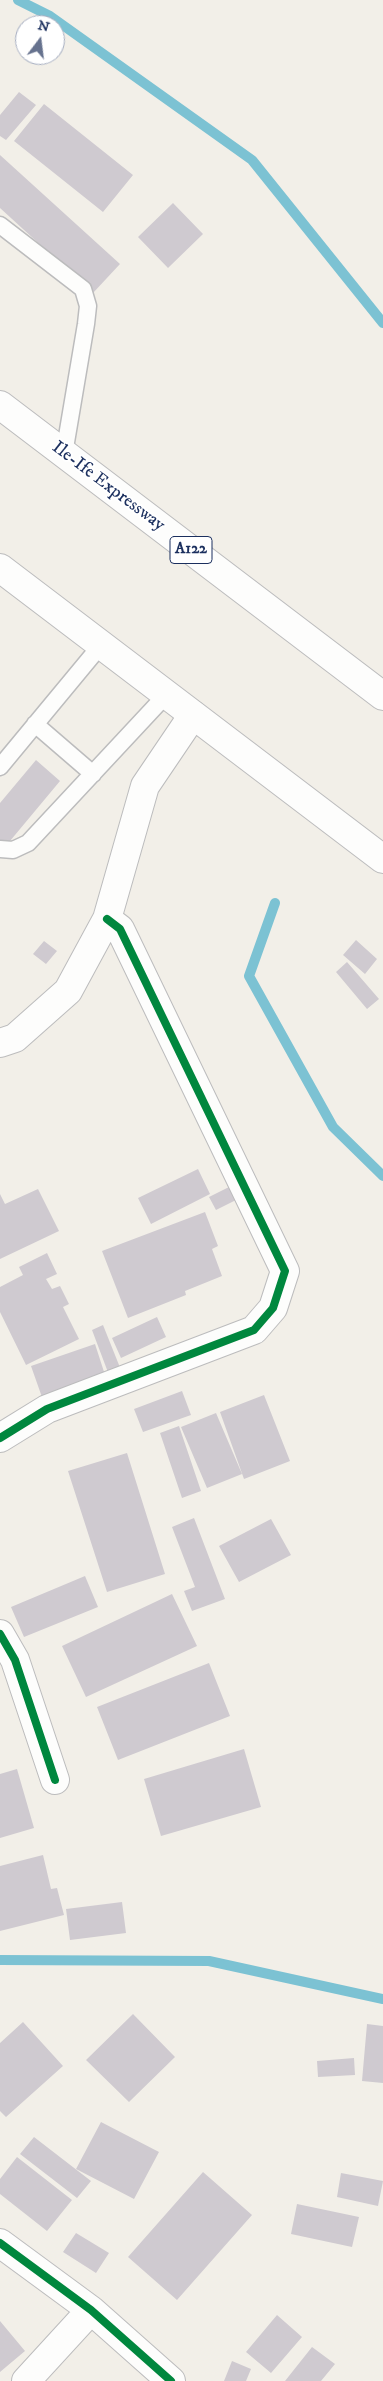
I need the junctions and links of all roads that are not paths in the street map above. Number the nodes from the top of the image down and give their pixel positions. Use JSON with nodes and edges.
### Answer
{"nodes":[{"id":1,"x":0,"y":225,"type":"edge"},
{"id":2,"x":0,"y":404,"type":"edge"},
{"id":3,"x":64,"y":454,"type":"junction"},
{"id":4,"x":0,"y":568,"type":"edge"},
{"id":5,"x":100,"y":645,"type":"junction"},
{"id":6,"x":166,"y":695,"type":"junction"},
{"id":7,"x":383,"y":696,"type":"edge"},
{"id":8,"x":193,"y":715,"type":"junction"},
{"id":9,"x":35,"y":724,"type":"junction"},
{"id":10,"x":0,"y":767,"type":"edge"},
{"id":11,"x":92,"y":774,"type":"junction"},
{"id":12,"x":0,"y":849,"type":"edge"},
{"id":13,"x":383,"y":859,"type":"edge"},
{"id":14,"x":107,"y":918,"type":"junction"},
{"id":15,"x":0,"y":1043,"type":"edge"},
{"id":16,"x":0,"y":1438,"type":"edge"},
{"id":17,"x":0,"y":1634,"type":"edge"},
{"id":18,"x":55,"y":1780,"type":"dead end"},
{"id":19,"x":0,"y":2243,"type":"edge"},
{"id":20,"x":91,"y":2310,"type":"junction"},
{"id":21,"x":26,"y":2381,"type":"edge"},
{"id":22,"x":171,"y":2381,"type":"edge"}],
"edges":[{"from":1,"to":3,"type":"lane"},
{"from":2,"to":3,"type":"main road","name":"Ile-Ife Expressway","number":"A122"},
{"from":3,"to":7,"type":"main road","name":"Ile-Ife Expressway","number":"A122"},
{"from":4,"to":5,"type":"main road"},
{"from":5,"to":6,"type":"main road"},
{"from":5,"to":9,"type":"lane"},
{"from":6,"to":8,"type":"main road"},
{"from":6,"to":11,"type":"lane"},
{"from":8,"to":13,"type":"main road"},
{"from":8,"to":14,"type":"main road"},
{"from":9,"to":10,"type":"lane"},
{"from":9,"to":11,"type":"lane"},
{"from":11,"to":12,"type":"lane"},
{"from":14,"to":15,"type":"main road"},
{"from":14,"to":16,"type":"main road"},
{"from":17,"to":18,"type":"main road"},
{"from":19,"to":20,"type":"main road"},
{"from":20,"to":21,"type":"main road"},
{"from":20,"to":22,"type":"main road"}]}
